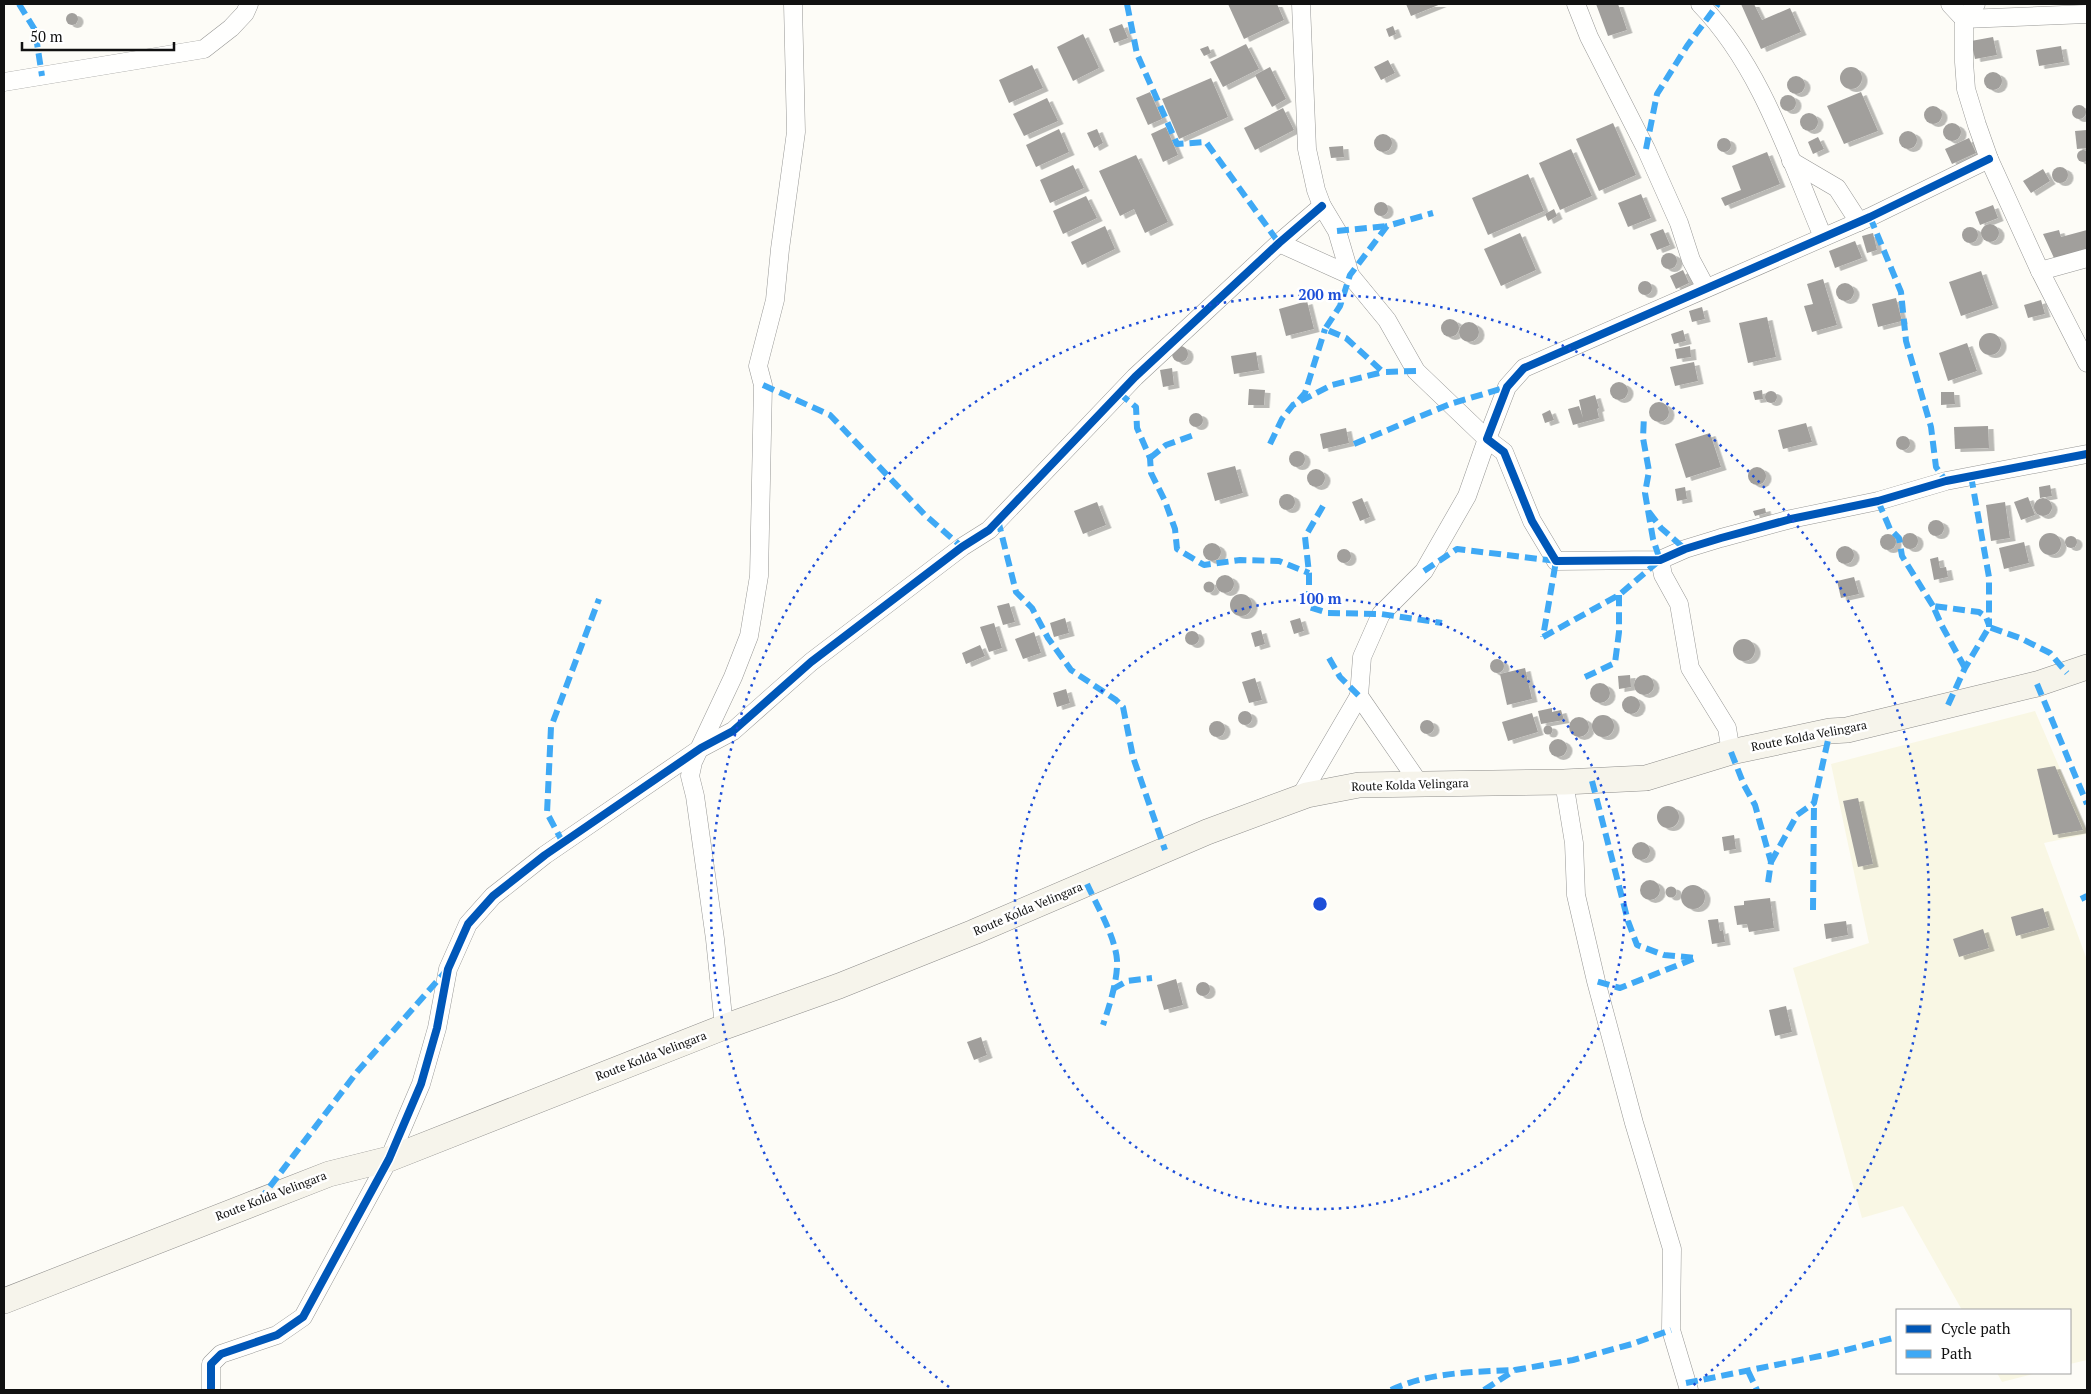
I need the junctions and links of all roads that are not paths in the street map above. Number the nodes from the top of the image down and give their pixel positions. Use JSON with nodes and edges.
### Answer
{"nodes":[{"id":1,"x":249,"y":4,"type":"edge"},
{"id":2,"x":793,"y":4,"type":"edge"},
{"id":3,"x":1301,"y":4,"type":"edge"},
{"id":4,"x":1576,"y":4,"type":"edge"},
{"id":5,"x":1700,"y":4,"type":"edge"},
{"id":6,"x":1950,"y":4,"type":"edge"},
{"id":7,"x":1976,"y":4,"type":"edge"},
{"id":8,"x":2087,"y":14,"type":"edge"},
{"id":9,"x":1964,"y":20,"type":"junction"},
{"id":10,"x":4,"y":82,"type":"edge"},
{"id":11,"x":1989,"y":159,"type":"junction"},
{"id":12,"x":1791,"y":161,"type":"junction"},
{"id":13,"x":1322,"y":206,"type":"junction"},
{"id":14,"x":1859,"y":222,"type":"junction"},
{"id":15,"x":1823,"y":237,"type":"junction"},
{"id":16,"x":1279,"y":243,"type":"junction"},
{"id":17,"x":2087,"y":258,"type":"edge"},
{"id":18,"x":2040,"y":271,"type":"junction"},
{"id":19,"x":1350,"y":275,"type":"junction"},
{"id":20,"x":1706,"y":288,"type":"junction"},
{"id":21,"x":2087,"y":363,"type":"edge"},
{"id":22,"x":1487,"y":439,"type":"junction"},
{"id":23,"x":2087,"y":454,"type":"edge"},
{"id":24,"x":1660,"y":560,"type":"junction"},
{"id":25,"x":2087,"y":667,"type":"edge"},
{"id":26,"x":1359,"y":696,"type":"junction"},
{"id":27,"x":701,"y":748,"type":"junction"},
{"id":28,"x":1730,"y":752,"type":"junction"},
{"id":29,"x":1564,"y":782,"type":"junction"},
{"id":30,"x":1420,"y":783,"type":"junction"},
{"id":31,"x":1300,"y":797,"type":"junction"},
{"id":32,"x":724,"y":1028,"type":"junction"},
{"id":33,"x":389,"y":1159,"type":"junction"},
{"id":34,"x":4,"y":1301,"type":"edge"},
{"id":35,"x":211,"y":1390,"type":"edge"},
{"id":36,"x":1689,"y":1390,"type":"edge"}],
"edges":[{"from":1,"to":10,"type":"street"},
{"from":2,"to":27,"type":"street"},
{"from":3,"to":13,"type":"street"},
{"from":4,"to":20,"type":"street"},
{"from":5,"to":12,"type":"street"},
{"from":6,"to":9,"type":"street"},
{"from":7,"to":9,"type":"street"},
{"from":8,"to":9,"type":"street"},
{"from":9,"to":11,"type":"street"},
{"from":11,"to":14,"type":"street"},
{"from":11,"to":18,"type":"street"},
{"from":12,"to":14,"type":"street"},
{"from":12,"to":15,"type":"street"},
{"from":13,"to":16,"type":"street"},
{"from":13,"to":19,"type":"street"},
{"from":14,"to":15,"type":"street"},
{"from":15,"to":20,"type":"street"},
{"from":16,"to":19,"type":"street"},
{"from":16,"to":27,"type":"street"},
{"from":17,"to":18,"type":"street"},
{"from":18,"to":21,"type":"street"},
{"from":19,"to":22,"type":"street"},
{"from":20,"to":22,"type":"street"},
{"from":22,"to":24,"type":"street"},
{"from":22,"to":26,"type":"street"},
{"from":23,"to":24,"type":"street"},
{"from":24,"to":28,"type":"street"},
{"from":25,"to":28,"type":"main road","name":"Route Kolda Velingara"},
{"from":26,"to":30,"type":"street"},
{"from":26,"to":31,"type":"street"},
{"from":27,"to":32,"type":"street"},
{"from":27,"to":33,"type":"street"},
{"from":28,"to":29,"type":"main road","name":"Route Kolda Velingara"},
{"from":29,"to":30,"type":"main road","name":"Route Kolda Velingara"},
{"from":29,"to":36,"type":"street"},
{"from":30,"to":31,"type":"main road","name":"Route Kolda Velingara"},
{"from":31,"to":32,"type":"main road","name":"Route Kolda Velingara"},
{"from":32,"to":33,"type":"main road","name":"Route Kolda Velingara"},
{"from":33,"to":34,"type":"main road","name":"Route Kolda Velingara"},
{"from":33,"to":35,"type":"street"}]}
